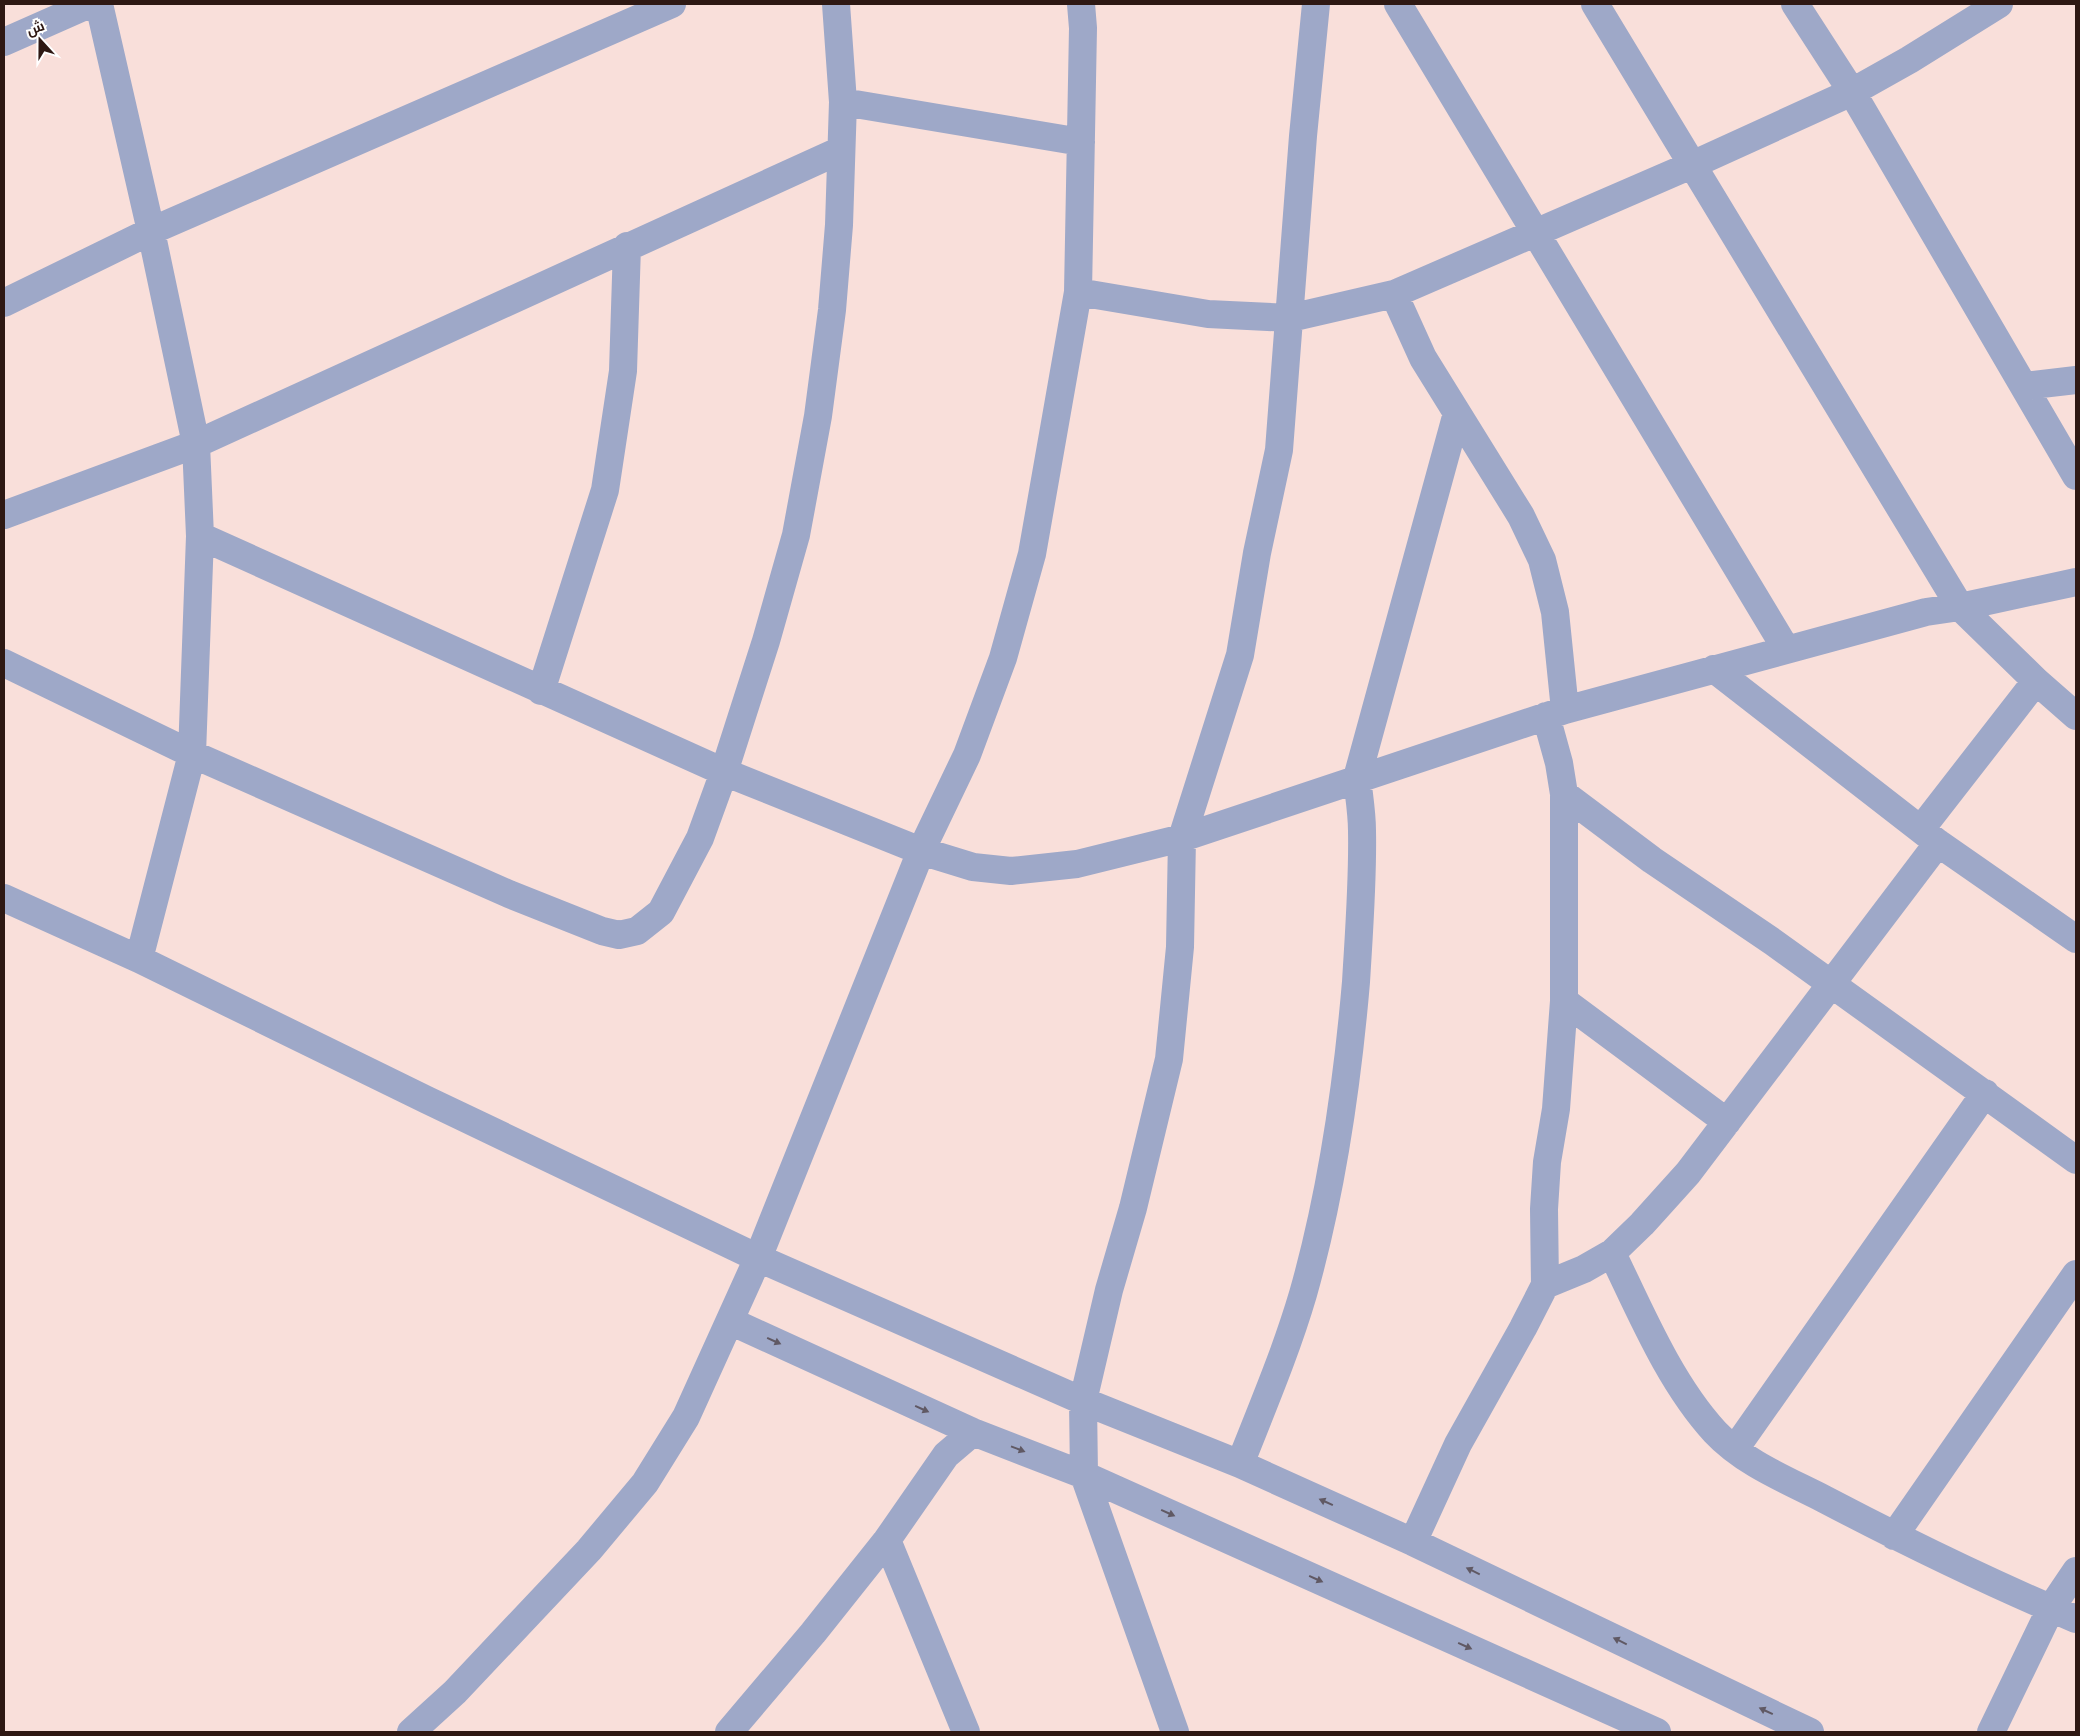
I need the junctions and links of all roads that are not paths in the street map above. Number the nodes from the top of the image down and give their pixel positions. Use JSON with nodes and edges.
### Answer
{"nodes":[{"id":1,"x":90,"y":4,"type":"edge"},
{"id":2,"x":98,"y":4,"type":"edge"},
{"id":3,"x":672,"y":4,"type":"edge"},
{"id":4,"x":836,"y":4,"type":"edge"},
{"id":5,"x":1081,"y":4,"type":"edge"},
{"id":6,"x":1316,"y":4,"type":"edge"},
{"id":7,"x":1398,"y":4,"type":"edge"},
{"id":8,"x":1595,"y":4,"type":"edge"},
{"id":9,"x":1796,"y":4,"type":"edge"},
{"id":10,"x":1999,"y":4,"type":"edge"},
{"id":11,"x":4,"y":42,"type":"edge"},
{"id":12,"x":1852,"y":92,"type":"junction"},
{"id":13,"x":843,"y":102,"type":"junction"},
{"id":14,"x":1081,"y":142,"type":"junction"},
{"id":15,"x":841,"y":150,"type":"junction"},
{"id":16,"x":1694,"y":164,"type":"junction"},
{"id":17,"x":151,"y":231,"type":"junction"},
{"id":18,"x":1536,"y":233,"type":"junction"},
{"id":19,"x":627,"y":246,"type":"junction"},
{"id":20,"x":1078,"y":292,"type":"junction"},
{"id":21,"x":1394,"y":294,"type":"junction"},
{"id":22,"x":4,"y":303,"type":"edge"},
{"id":23,"x":1290,"y":318,"type":"junction"},
{"id":24,"x":2076,"y":380,"type":"edge"},
{"id":25,"x":2025,"y":386,"type":"junction"},
{"id":26,"x":1457,"y":413,"type":"junction"},
{"id":27,"x":196,"y":444,"type":"junction"},
{"id":28,"x":2076,"y":476,"type":"edge"},
{"id":29,"x":4,"y":515,"type":"edge"},
{"id":30,"x":200,"y":536,"type":"junction"},
{"id":31,"x":2076,"y":582,"type":"edge"},
{"id":32,"x":1960,"y":606,"type":"junction"},
{"id":33,"x":1786,"y":649,"type":"junction"},
{"id":34,"x":4,"y":663,"type":"edge"},
{"id":35,"x":1714,"y":669,"type":"junction"},
{"id":36,"x":2036,"y":681,"type":"junction"},
{"id":37,"x":541,"y":691,"type":"junction"},
{"id":38,"x":1555,"y":713,"type":"junction"},
{"id":39,"x":2076,"y":716,"type":"edge"},
{"id":40,"x":192,"y":754,"type":"junction"},
{"id":41,"x":724,"y":772,"type":"junction"},
{"id":42,"x":1357,"y":778,"type":"junction"},
{"id":43,"x":1564,"y":794,"type":"junction"},
{"id":44,"x":1930,"y":836,"type":"junction"},
{"id":45,"x":1182,"y":838,"type":"junction"},
{"id":46,"x":921,"y":851,"type":"junction"},
{"id":47,"x":4,"y":898,"type":"edge"},
{"id":48,"x":2076,"y":939,"type":"edge"},
{"id":49,"x":139,"y":959,"type":"junction"},
{"id":50,"x":1830,"y":984,"type":"junction"},
{"id":51,"x":1564,"y":1001,"type":"junction"},
{"id":52,"x":1985,"y":1093,"type":"junction"},
{"id":53,"x":1727,"y":1122,"type":"junction"},
{"id":54,"x":2076,"y":1160,"type":"edge"},
{"id":55,"x":1612,"y":1253,"type":"junction"},
{"id":56,"x":758,"y":1258,"type":"junction"},
{"id":57,"x":2076,"y":1274,"type":"edge"},
{"id":58,"x":1545,"y":1285,"type":"junction"},
{"id":59,"x":730,"y":1321,"type":"junction"},
{"id":60,"x":1083,"y":1401,"type":"junction"},
{"id":61,"x":973,"y":1432,"type":"junction"},
{"id":62,"x":1735,"y":1449,"type":"junction"},
{"id":63,"x":1240,"y":1464,"type":"junction"},
{"id":64,"x":1084,"y":1475,"type":"junction"},
{"id":65,"x":1894,"y":1536,"type":"junction"},
{"id":66,"x":887,"y":1540,"type":"junction"},
{"id":67,"x":1413,"y":1542,"type":"junction"},
{"id":68,"x":2076,"y":1571,"type":"edge"},
{"id":69,"x":2051,"y":1608,"type":"junction"},
{"id":70,"x":2076,"y":1619,"type":"edge"},
{"id":71,"x":961,"y":1730,"type":"edge"},
{"id":72,"x":411,"y":1732,"type":"edge"},
{"id":73,"x":729,"y":1732,"type":"edge"},
{"id":74,"x":1174,"y":1732,"type":"edge"},
{"id":75,"x":1656,"y":1732,"type":"edge"},
{"id":76,"x":1810,"y":1732,"type":"edge"},
{"id":77,"x":1991,"y":1732,"type":"edge"}],
"edges":[{"from":1,"to":11,"type":"street"},
{"from":2,"to":17,"type":"street"},
{"from":3,"to":17,"type":"street"},
{"from":4,"to":13,"type":"street"},
{"from":5,"to":14,"type":"street"},
{"from":6,"to":23,"type":"street"},
{"from":7,"to":18,"type":"street"},
{"from":8,"to":16,"type":"street"},
{"from":9,"to":12,"type":"street"},
{"from":10,"to":12,"type":"street"},
{"from":12,"to":16,"type":"street"},
{"from":12,"to":25,"type":"street"},
{"from":13,"to":14,"type":"street"},
{"from":13,"to":15,"type":"street"},
{"from":14,"to":20,"type":"street"},
{"from":15,"to":19,"type":"street"},
{"from":15,"to":41,"type":"street"},
{"from":16,"to":18,"type":"street"},
{"from":16,"to":32,"type":"street"},
{"from":17,"to":22,"type":"street"},
{"from":17,"to":27,"type":"street"},
{"from":18,"to":21,"type":"street"},
{"from":18,"to":33,"type":"street"},
{"from":19,"to":27,"type":"street"},
{"from":19,"to":37,"type":"street"},
{"from":20,"to":23,"type":"street"},
{"from":20,"to":46,"type":"street"},
{"from":21,"to":23,"type":"street"},
{"from":21,"to":26,"type":"street"},
{"from":23,"to":45,"type":"street"},
{"from":24,"to":25,"type":"street"},
{"from":25,"to":28,"type":"street"},
{"from":26,"to":38,"type":"street"},
{"from":26,"to":42,"type":"street"},
{"from":27,"to":29,"type":"street"},
{"from":27,"to":30,"type":"street"},
{"from":30,"to":37,"type":"street"},
{"from":30,"to":40,"type":"street"},
{"from":31,"to":32,"type":"street"},
{"from":32,"to":33,"type":"street"},
{"from":32,"to":36,"type":"street"},
{"from":33,"to":35,"type":"street"},
{"from":34,"to":40,"type":"street"},
{"from":35,"to":38,"type":"street"},
{"from":35,"to":44,"type":"street"},
{"from":36,"to":39,"type":"street"},
{"from":36,"to":44,"type":"street"},
{"from":37,"to":41,"type":"street"},
{"from":38,"to":42,"type":"street"},
{"from":38,"to":43,"type":"street"},
{"from":40,"to":41,"type":"street"},
{"from":40,"to":49,"type":"street"},
{"from":41,"to":46,"type":"street"},
{"from":42,"to":45,"type":"street"},
{"from":42,"to":63,"type":"street"},
{"from":43,"to":50,"type":"street"},
{"from":43,"to":51,"type":"street"},
{"from":44,"to":48,"type":"street"},
{"from":44,"to":50,"type":"street"},
{"from":45,"to":46,"type":"street"},
{"from":45,"to":60,"type":"street"},
{"from":46,"to":56,"type":"street"},
{"from":47,"to":49,"type":"street"},
{"from":49,"to":56,"type":"street"},
{"from":50,"to":52,"type":"street"},
{"from":50,"to":53,"type":"street"},
{"from":51,"to":53,"type":"street"},
{"from":51,"to":58,"type":"street"},
{"from":52,"to":54,"type":"street"},
{"from":52,"to":62,"type":"street"},
{"from":53,"to":55,"type":"street"},
{"from":55,"to":58,"type":"street"},
{"from":55,"to":62,"type":"street"},
{"from":56,"to":59,"type":"street"},
{"from":56,"to":60,"type":"street"},
{"from":57,"to":65,"type":"street"},
{"from":58,"to":67,"type":"street"},
{"from":59,"to":61,"type":"street","one_way":true},
{"from":59,"to":72,"type":"street"},
{"from":60,"to":63,"type":"street"},
{"from":60,"to":64,"type":"street"},
{"from":61,"to":64,"type":"street","one_way":true},
{"from":61,"to":66,"type":"street"},
{"from":62,"to":65,"type":"street"},
{"from":67,"to":63,"type":"street","one_way":true},
{"from":64,"to":74,"type":"street"},
{"from":64,"to":75,"type":"street","one_way":true},
{"from":65,"to":69,"type":"street"},
{"from":66,"to":71,"type":"street"},
{"from":66,"to":73,"type":"street"},
{"from":76,"to":67,"type":"street","one_way":true},
{"from":68,"to":69,"type":"street"},
{"from":69,"to":70,"type":"street"},
{"from":69,"to":77,"type":"street"}]}
